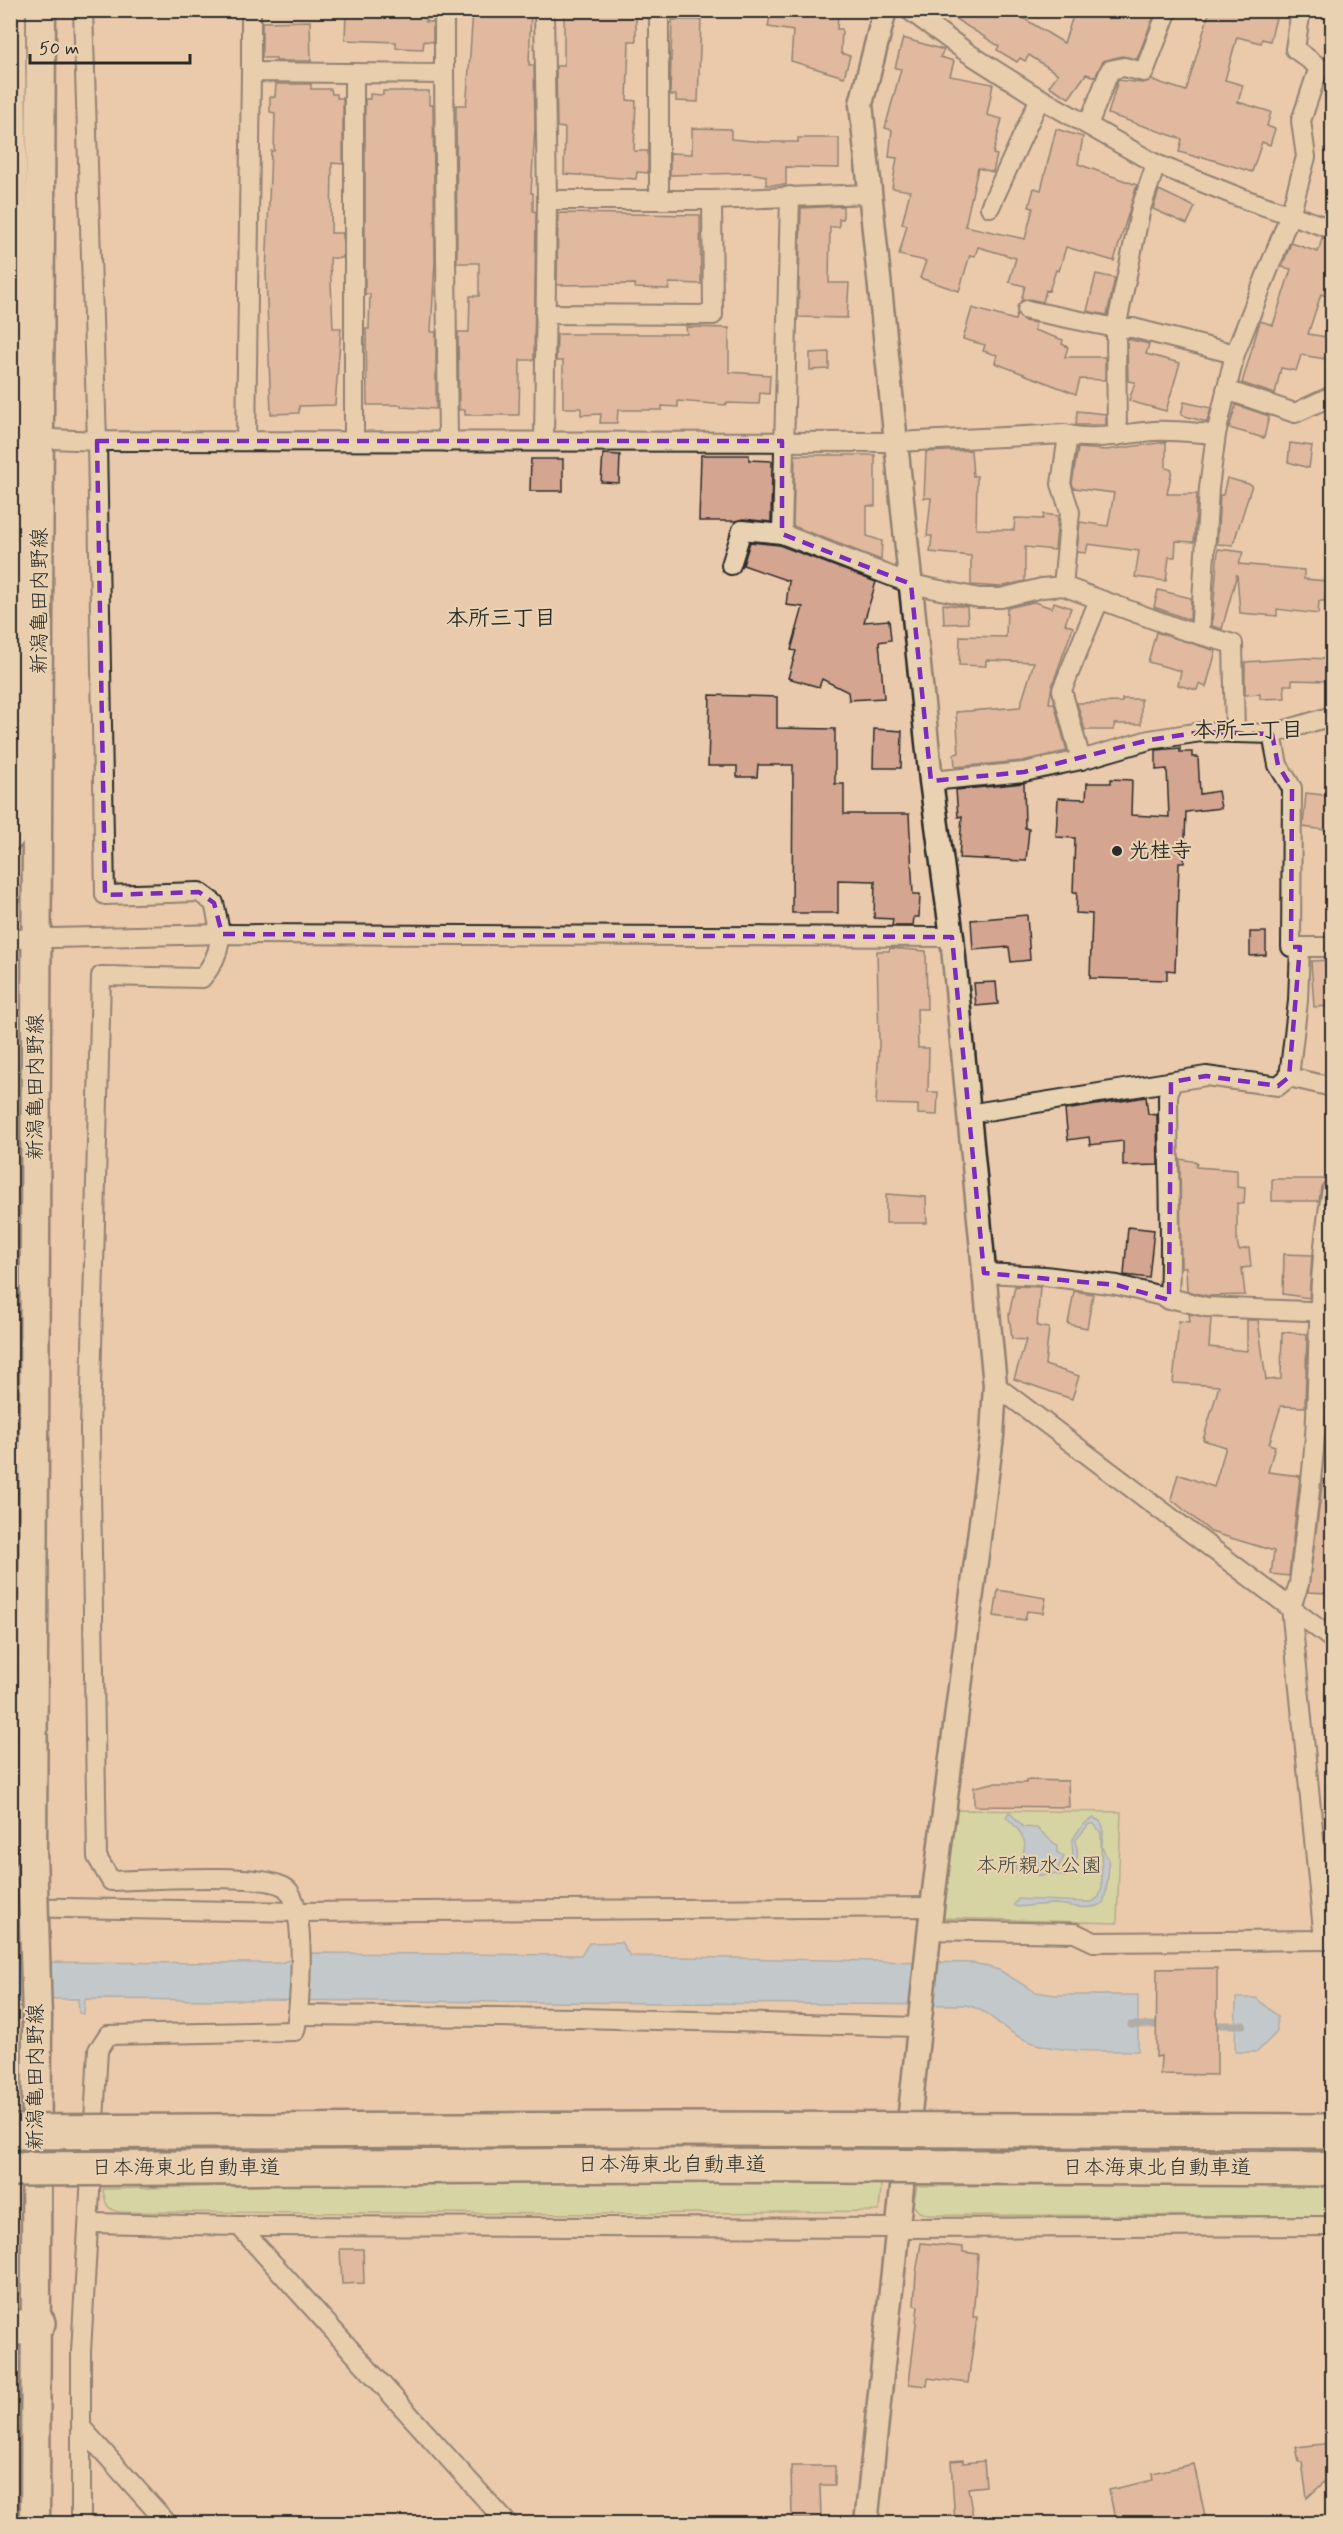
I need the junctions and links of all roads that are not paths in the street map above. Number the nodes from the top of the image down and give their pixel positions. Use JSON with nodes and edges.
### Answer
{"nodes":[{"id":1,"x":11,"y":10,"type":"edge"},
{"id":2,"x":41,"y":10,"type":"edge"},
{"id":3,"x":83,"y":10,"type":"edge"},
{"id":4,"x":251,"y":10,"type":"edge"},
{"id":5,"x":444,"y":10,"type":"edge"},
{"id":6,"x":544,"y":10,"type":"edge"},
{"id":7,"x":659,"y":10,"type":"edge"},
{"id":8,"x":885,"y":10,"type":"edge"},
{"id":9,"x":909,"y":10,"type":"edge"},
{"id":10,"x":1168,"y":10,"type":"edge"},
{"id":11,"x":1301,"y":10,"type":"edge"},
{"id":12,"x":251,"y":72,"type":"junction"},
{"id":13,"x":354,"y":73,"type":"junction"},
{"id":14,"x":444,"y":74,"type":"junction"},
{"id":15,"x":1040,"y":98,"type":"junction"},
{"id":16,"x":1088,"y":125,"type":"junction"},
{"id":17,"x":1156,"y":164,"type":"junction"},
{"id":18,"x":870,"y":194,"type":"junction"},
{"id":19,"x":790,"y":196,"type":"junction"},
{"id":20,"x":547,"y":200,"type":"junction"},
{"id":21,"x":659,"y":200,"type":"junction"},
{"id":22,"x":712,"y":200,"type":"junction"},
{"id":23,"x":990,"y":207,"type":"dead end"},
{"id":24,"x":1290,"y":215,"type":"junction"},
{"id":25,"x":1332,"y":229,"type":"edge"},
{"id":26,"x":1027,"y":310,"type":"dead end"},
{"id":27,"x":545,"y":314,"type":"junction"},
{"id":28,"x":1116,"y":328,"type":"junction"},
{"id":29,"x":1235,"y":354,"type":"junction"},
{"id":30,"x":1226,"y":390,"type":"junction"},
{"id":31,"x":1332,"y":396,"type":"edge"},
{"id":32,"x":1216,"y":434,"type":"junction"},
{"id":33,"x":1068,"y":435,"type":"junction"},
{"id":34,"x":1117,"y":436,"type":"junction"},
{"id":35,"x":22,"y":438,"type":"edge"},
{"id":36,"x":246,"y":440,"type":"junction"},
{"id":37,"x":354,"y":440,"type":"junction"},
{"id":38,"x":97,"y":441,"type":"junction"},
{"id":39,"x":544,"y":441,"type":"junction"},
{"id":40,"x":782,"y":441,"type":"junction"},
{"id":41,"x":448,"y":442,"type":"junction"},
{"id":42,"x":896,"y":442,"type":"junction"},
{"id":43,"x":782,"y":534,"type":"junction"},
{"id":44,"x":731,"y":565,"type":"dead end"},
{"id":45,"x":910,"y":584,"type":"junction"},
{"id":46,"x":1063,"y":586,"type":"junction"},
{"id":47,"x":1099,"y":600,"type":"junction"},
{"id":48,"x":1200,"y":634,"type":"junction"},
{"id":49,"x":1332,"y":716,"type":"edge"},
{"id":50,"x":1235,"y":733,"type":"junction"},
{"id":51,"x":1272,"y":734,"type":"junction"},
{"id":52,"x":1081,"y":760,"type":"junction"},
{"id":53,"x":931,"y":781,"type":"junction"},
{"id":54,"x":10,"y":836,"type":"edge"},
{"id":55,"x":222,"y":934,"type":"junction"},
{"id":56,"x":952,"y":937,"type":"junction"},
{"id":57,"x":24,"y":939,"type":"edge"},
{"id":58,"x":1300,"y":947,"type":"junction"},
{"id":59,"x":1332,"y":947,"type":"edge"},
{"id":60,"x":1289,"y":1077,"type":"junction"},
{"id":61,"x":1171,"y":1082,"type":"junction"},
{"id":62,"x":1332,"y":1088,"type":"edge"},
{"id":63,"x":968,"y":1114,"type":"junction"},
{"id":64,"x":1332,"y":1189,"type":"edge"},
{"id":65,"x":984,"y":1273,"type":"junction"},
{"id":66,"x":1169,"y":1300,"type":"junction"},
{"id":67,"x":1325,"y":1311,"type":"edge"},
{"id":68,"x":996,"y":1385,"type":"junction"},
{"id":69,"x":1291,"y":1607,"type":"junction"},
{"id":70,"x":1332,"y":1639,"type":"edge"},
{"id":71,"x":10,"y":1907,"type":"edge"},
{"id":72,"x":932,"y":1907,"type":"junction"},
{"id":73,"x":299,"y":1912,"type":"junction"},
{"id":74,"x":929,"y":1930,"type":"junction"},
{"id":75,"x":1328,"y":1940,"type":"edge"},
{"id":76,"x":298,"y":2015,"type":"junction"},
{"id":77,"x":918,"y":2027,"type":"junction"},
{"id":78,"x":1332,"y":2131,"type":"edge"},
{"id":79,"x":10,"y":2132,"type":"edge"},
{"id":80,"x":10,"y":2169,"type":"edge"},
{"id":81,"x":1332,"y":2169,"type":"edge"},
{"id":82,"x":89,"y":2223,"type":"junction"},
{"id":83,"x":239,"y":2226,"type":"junction"},
{"id":84,"x":1332,"y":2226,"type":"edge"},
{"id":85,"x":897,"y":2228,"type":"junction"},
{"id":86,"x":20,"y":2324,"type":"edge"},
{"id":87,"x":81,"y":2427,"type":"junction"},
{"id":88,"x":35,"y":2523,"type":"edge"},
{"id":89,"x":81,"y":2523,"type":"edge"},
{"id":90,"x":168,"y":2523,"type":"edge"},
{"id":91,"x":508,"y":2523,"type":"edge"},
{"id":92,"x":866,"y":2523,"type":"edge"}],
"edges":[{"from":1,"to":35,"type":"main road","name":"新潟亀田内野線"},
{"from":2,"to":35,"type":"main road","name":"新潟亀田内野線"},
{"from":3,"to":38,"type":"street"},
{"from":4,"to":12,"type":"street"},
{"from":5,"to":14,"type":"street"},
{"from":6,"to":20,"type":"street"},
{"from":7,"to":21,"type":"street"},
{"from":8,"to":18,"type":"street"},
{"from":9,"to":15,"type":"street"},
{"from":10,"to":16,"type":"street"},
{"from":11,"to":24,"type":"street"},
{"from":12,"to":13,"type":"street"},
{"from":12,"to":36,"type":"street"},
{"from":13,"to":14,"type":"street"},
{"from":13,"to":37,"type":"street"},
{"from":14,"to":41,"type":"street"},
{"from":15,"to":16,"type":"street"},
{"from":15,"to":23,"type":"street"},
{"from":16,"to":17,"type":"street"},
{"from":17,"to":24,"type":"street"},
{"from":17,"to":28,"type":"street"},
{"from":18,"to":19,"type":"street"},
{"from":18,"to":42,"type":"street"},
{"from":19,"to":22,"type":"street"},
{"from":19,"to":40,"type":"street"},
{"from":20,"to":21,"type":"street"},
{"from":20,"to":27,"type":"street"},
{"from":21,"to":22,"type":"street"},
{"from":22,"to":27,"type":"street"},
{"from":24,"to":25,"type":"street"},
{"from":24,"to":29,"type":"street"},
{"from":26,"to":28,"type":"street"},
{"from":27,"to":39,"type":"street"},
{"from":28,"to":29,"type":"street"},
{"from":28,"to":34,"type":"street"},
{"from":29,"to":30,"type":"street"},
{"from":30,"to":31,"type":"street"},
{"from":30,"to":32,"type":"street"},
{"from":32,"to":34,"type":"street"},
{"from":32,"to":48,"type":"street"},
{"from":33,"to":34,"type":"street"},
{"from":33,"to":42,"type":"street"},
{"from":33,"to":46,"type":"street"},
{"from":35,"to":38,"type":"street"},
{"from":35,"to":54,"type":"main road","name":"新潟亀田内野線"},
{"from":35,"to":57,"type":"main road","name":"新潟亀田内野線"},
{"from":36,"to":37,"type":"street"},
{"from":36,"to":38,"type":"street"},
{"from":37,"to":41,"type":"street"},
{"from":38,"to":55,"type":"street"},
{"from":39,"to":40,"type":"street"},
{"from":39,"to":41,"type":"street"},
{"from":40,"to":42,"type":"street"},
{"from":40,"to":43,"type":"street"},
{"from":42,"to":45,"type":"street"},
{"from":43,"to":44,"type":"street"},
{"from":43,"to":45,"type":"street"},
{"from":45,"to":46,"type":"street"},
{"from":45,"to":53,"type":"street"},
{"from":46,"to":47,"type":"street"},
{"from":47,"to":48,"type":"street"},
{"from":47,"to":52,"type":"street"},
{"from":48,"to":50,"type":"street"},
{"from":49,"to":51,"type":"street"},
{"from":50,"to":51,"type":"street"},
{"from":50,"to":52,"type":"street"},
{"from":51,"to":58,"type":"street"},
{"from":52,"to":53,"type":"street"},
{"from":53,"to":56,"type":"street"},
{"from":55,"to":56,"type":"street"},
{"from":55,"to":57,"type":"street"},
{"from":55,"to":73,"type":"street"},
{"from":56,"to":63,"type":"street"},
{"from":57,"to":86,"type":"main road","name":"新潟亀田内野線","bridge":true},
{"from":58,"to":59,"type":"street"},
{"from":58,"to":60,"type":"street"},
{"from":60,"to":61,"type":"street"},
{"from":60,"to":62,"type":"street"},
{"from":61,"to":63,"type":"street"},
{"from":61,"to":66,"type":"street"},
{"from":63,"to":65,"type":"street"},
{"from":64,"to":67,"type":"street"},
{"from":65,"to":66,"type":"street"},
{"from":65,"to":68,"type":"street"},
{"from":66,"to":67,"type":"street"},
{"from":67,"to":69,"type":"street"},
{"from":68,"to":69,"type":"street"},
{"from":68,"to":72,"type":"street"},
{"from":69,"to":70,"type":"street"},
{"from":69,"to":75,"type":"street"},
{"from":71,"to":73,"type":"street"},
{"from":72,"to":73,"type":"street"},
{"from":72,"to":74,"type":"street"},
{"from":73,"to":76,"type":"street"},
{"from":74,"to":75,"type":"street"},
{"from":74,"to":77,"type":"street"},
{"from":76,"to":77,"type":"street"},
{"from":76,"to":82,"type":"street"},
{"from":77,"to":85,"type":"street"},
{"from":78,"to":79,"type":"highway","name":"日本海東北自動車道","bridge":true},
{"from":80,"to":81,"type":"highway","name":"日本海東北自動車道","bridge":true},
{"from":82,"to":83,"type":"street"},
{"from":82,"to":87,"type":"street"},
{"from":83,"to":85,"type":"street"},
{"from":83,"to":91,"type":"street"},
{"from":84,"to":85,"type":"street"},
{"from":85,"to":92,"type":"street"},
{"from":86,"to":88,"type":"main road","name":"新潟亀田内野線"},
{"from":87,"to":89,"type":"street"},
{"from":87,"to":90,"type":"street"}]}
